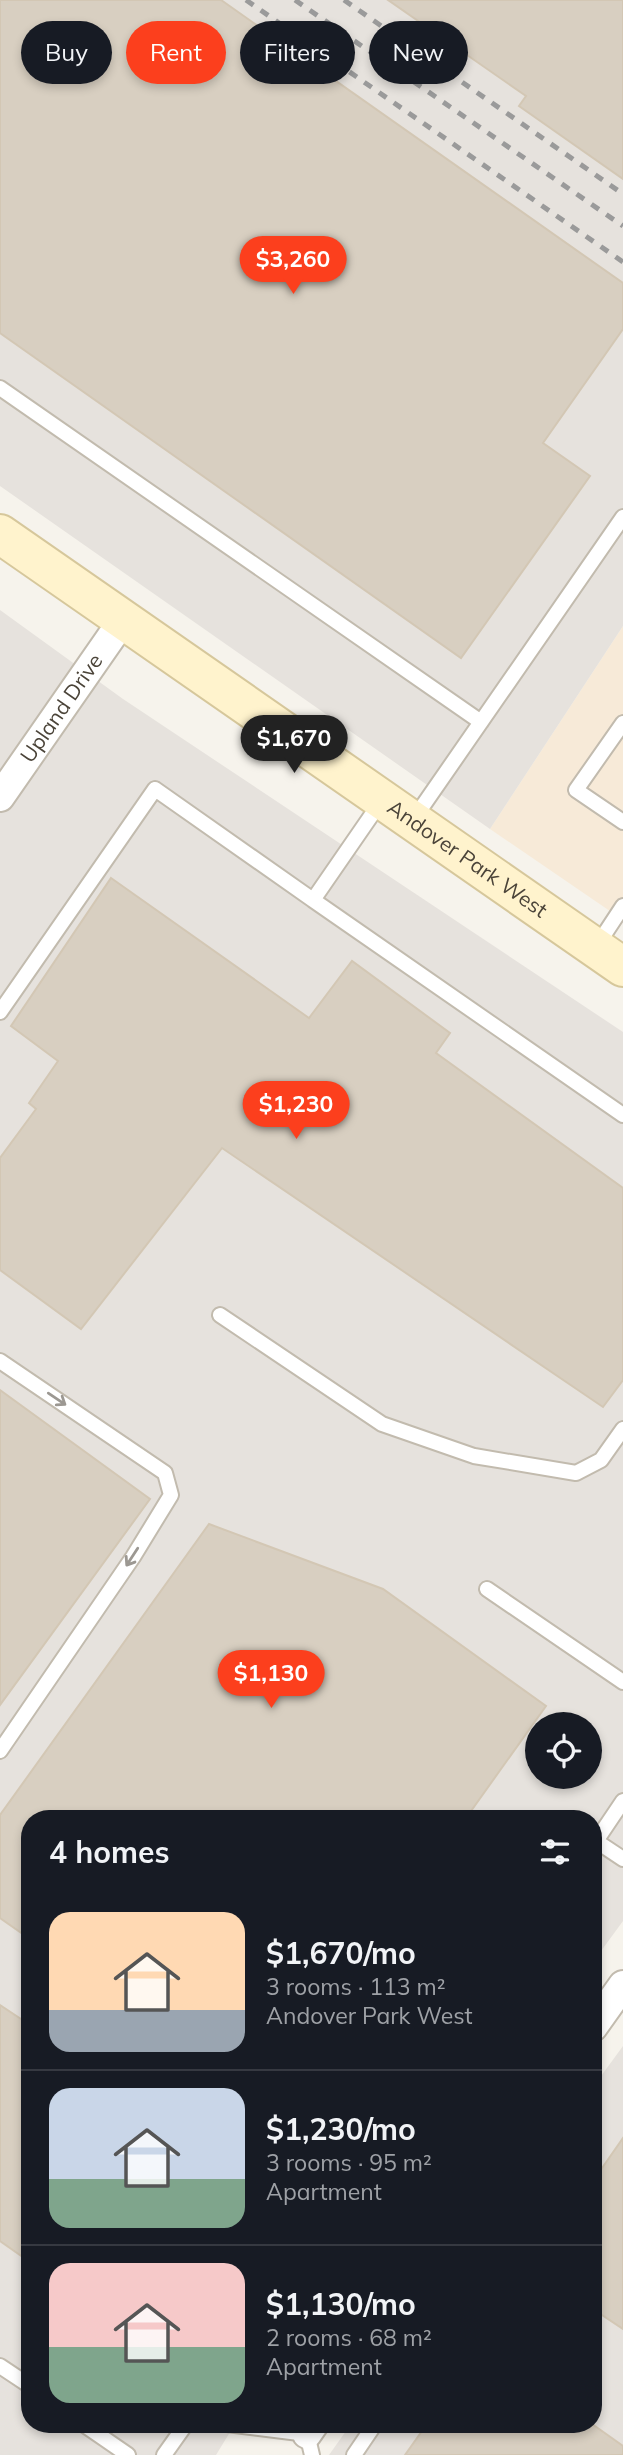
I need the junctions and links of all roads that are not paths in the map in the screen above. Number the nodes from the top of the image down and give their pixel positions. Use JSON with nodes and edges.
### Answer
{"nodes":[{"id":1,"x":0,"y":388,"type":"edge"},
{"id":2,"x":623,"y":517,"type":"edge"},
{"id":3,"x":0,"y":534,"type":"edge"},
{"id":4,"x":123,"y":620,"type":"junction"},
{"id":5,"x":481,"y":722,"type":"junction"},
{"id":6,"x":623,"y":723,"type":"edge"},
{"id":7,"x":0,"y":797,"type":"edge"},
{"id":8,"x":397,"y":811,"type":"junction"},
{"id":9,"x":623,"y":822,"type":"edge"},
{"id":10,"x":313,"y":900,"type":"junction"},
{"id":11,"x":623,"y":906,"type":"edge"},
{"id":12,"x":609,"y":957,"type":"edge"},
{"id":13,"x":0,"y":1012,"type":"edge"},
{"id":14,"x":623,"y":1115,"type":"edge"},
{"id":15,"x":220,"y":1315,"type":"dead end"},
{"id":16,"x":0,"y":1361,"type":"edge"},
{"id":17,"x":623,"y":1429,"type":"edge"},
{"id":18,"x":487,"y":1589,"type":"dead end"},
{"id":19,"x":623,"y":1682,"type":"edge"},
{"id":20,"x":0,"y":1751,"type":"edge"},
{"id":21,"x":623,"y":1801,"type":"edge"},
{"id":22,"x":602,"y":1829,"type":"edge"},
{"id":23,"x":602,"y":1845,"type":"edge"},
{"id":24,"x":623,"y":1859,"type":"edge"},
{"id":25,"x":623,"y":1985,"type":"edge"},
{"id":26,"x":602,"y":2014,"type":"edge"},
{"id":27,"x":0,"y":2366,"type":"edge"},
{"id":28,"x":21,"y":2380,"type":"edge"},
{"id":29,"x":96,"y":2433,"type":"edge"},
{"id":30,"x":180,"y":2433,"type":"edge"},
{"id":31,"x":281,"y":2433,"type":"edge"},
{"id":32,"x":369,"y":2433,"type":"edge"},
{"id":33,"x":311,"y":2438,"type":"edge"},
{"id":34,"x":128,"y":2455,"type":"edge"},
{"id":35,"x":164,"y":2455,"type":"edge"},
{"id":36,"x":354,"y":2455,"type":"edge"}],
"edges":[{"from":1,"to":5,"type":"lane"},
{"from":2,"to":5,"type":"lane"},
{"from":3,"to":4,"type":"street","name":"Andover Park West"},
{"from":4,"to":7,"type":"street","name":"Upland Drive"},
{"from":4,"to":8,"type":"street","name":"Andover Park West"},
{"from":5,"to":8,"type":"lane"},
{"from":6,"to":9,"type":"lane"},
{"from":8,"to":10,"type":"lane"},
{"from":8,"to":12,"type":"street","name":"Andover Park West"},
{"from":10,"to":13,"type":"lane"},
{"from":10,"to":14,"type":"lane"},
{"from":11,"to":12,"type":"lane"},
{"from":15,"to":17,"type":"lane"},
{"from":16,"to":20,"type":"lane","one_way":true},
{"from":18,"to":19,"type":"lane"},
{"from":21,"to":22,"type":"lane"},
{"from":23,"to":24,"type":"lane"},
{"from":25,"to":26,"type":"street"},
{"from":27,"to":28,"type":"lane"},
{"from":29,"to":34,"type":"lane"},
{"from":30,"to":35,"type":"lane"},
{"from":31,"to":33,"type":"lane"},
{"from":32,"to":36,"type":"lane"}]}
